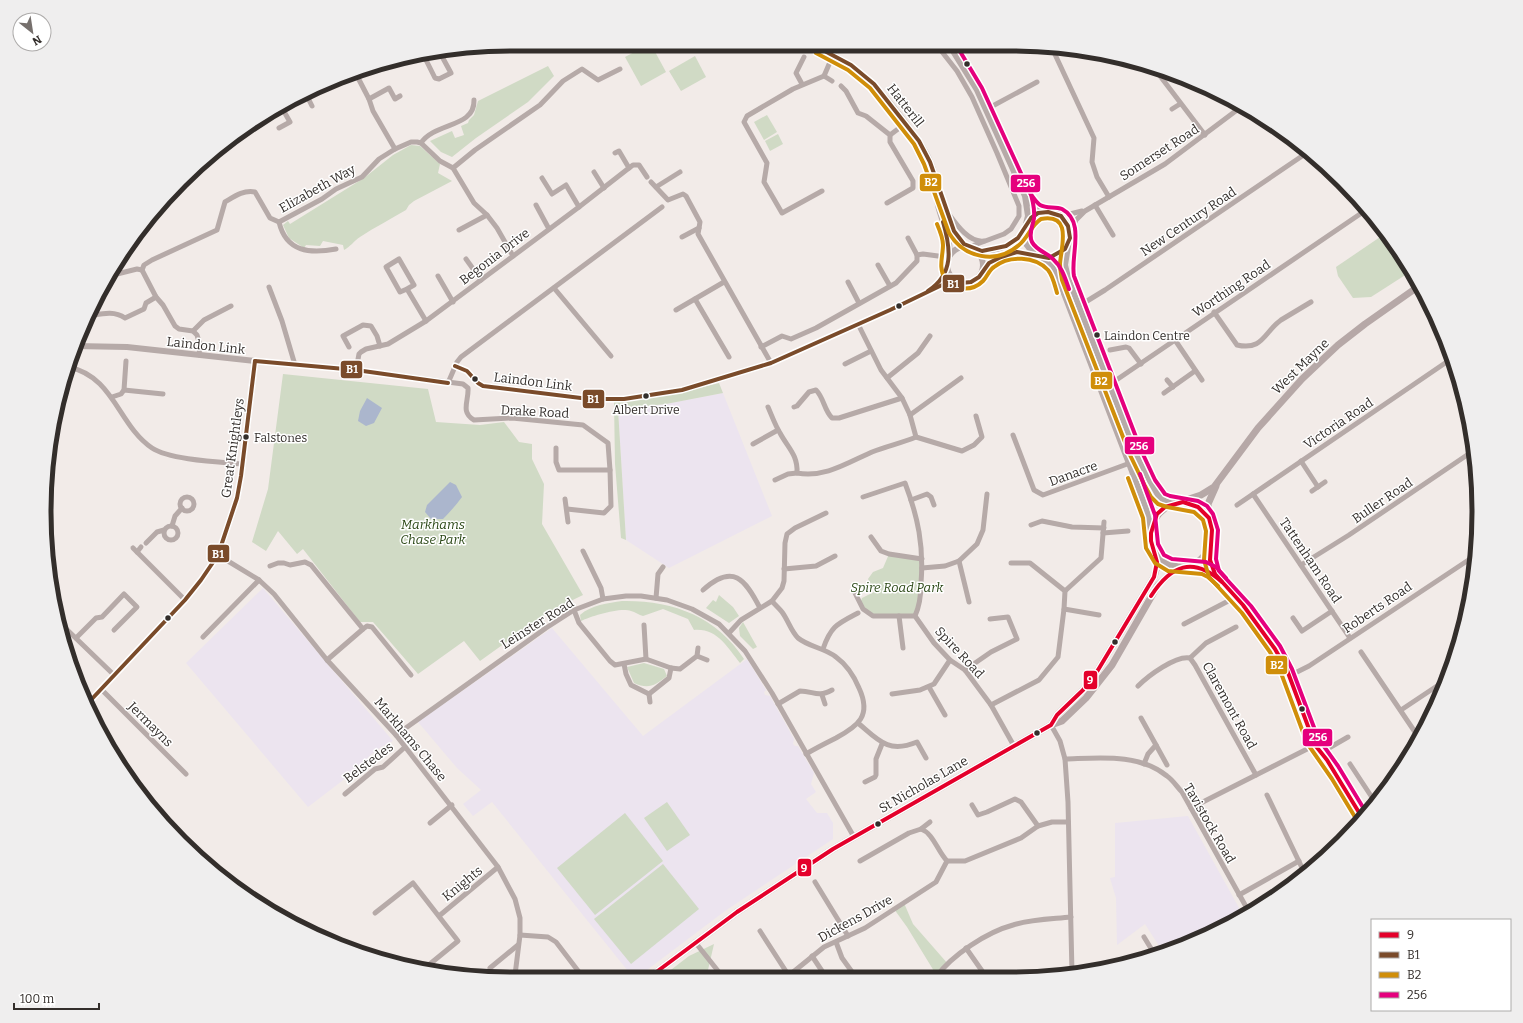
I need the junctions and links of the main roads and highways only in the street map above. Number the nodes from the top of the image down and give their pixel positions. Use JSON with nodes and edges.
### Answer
{"nodes":[{"id":1,"x":1414,"y":289,"type":"edge"},
{"id":2,"x":1218,"y":482,"type":"junction"},
{"id":3,"x":1175,"y":503,"type":"junction"},
{"id":4,"x":1209,"y":518,"type":"junction"},
{"id":5,"x":1154,"y":550,"type":"junction"},
{"id":6,"x":1185,"y":567,"type":"junction"},
{"id":7,"x":1051,"y":725,"type":"junction"},
{"id":8,"x":656,"y":972,"type":"edge"}],
"edges":[{"from":1,"to":2,"type":"main road","name":"West Mayne"},
{"from":2,"to":3,"type":"main road","name":"West Mayne"},
{"from":2,"to":4,"type":"main road","name":"West Mayne"},
{"from":3,"to":4,"type":"main road"},
{"from":3,"to":5,"type":"main road"},
{"from":4,"to":6,"type":"main road"},
{"from":5,"to":6,"type":"main road"},
{"from":5,"to":7,"type":"main road","name":"St Nicholas Lane"},
{"from":6,"to":7,"type":"main road","name":"St Nicholas Lane"},
{"from":7,"to":8,"type":"main road","name":"St Nicholas Lane"}]}
